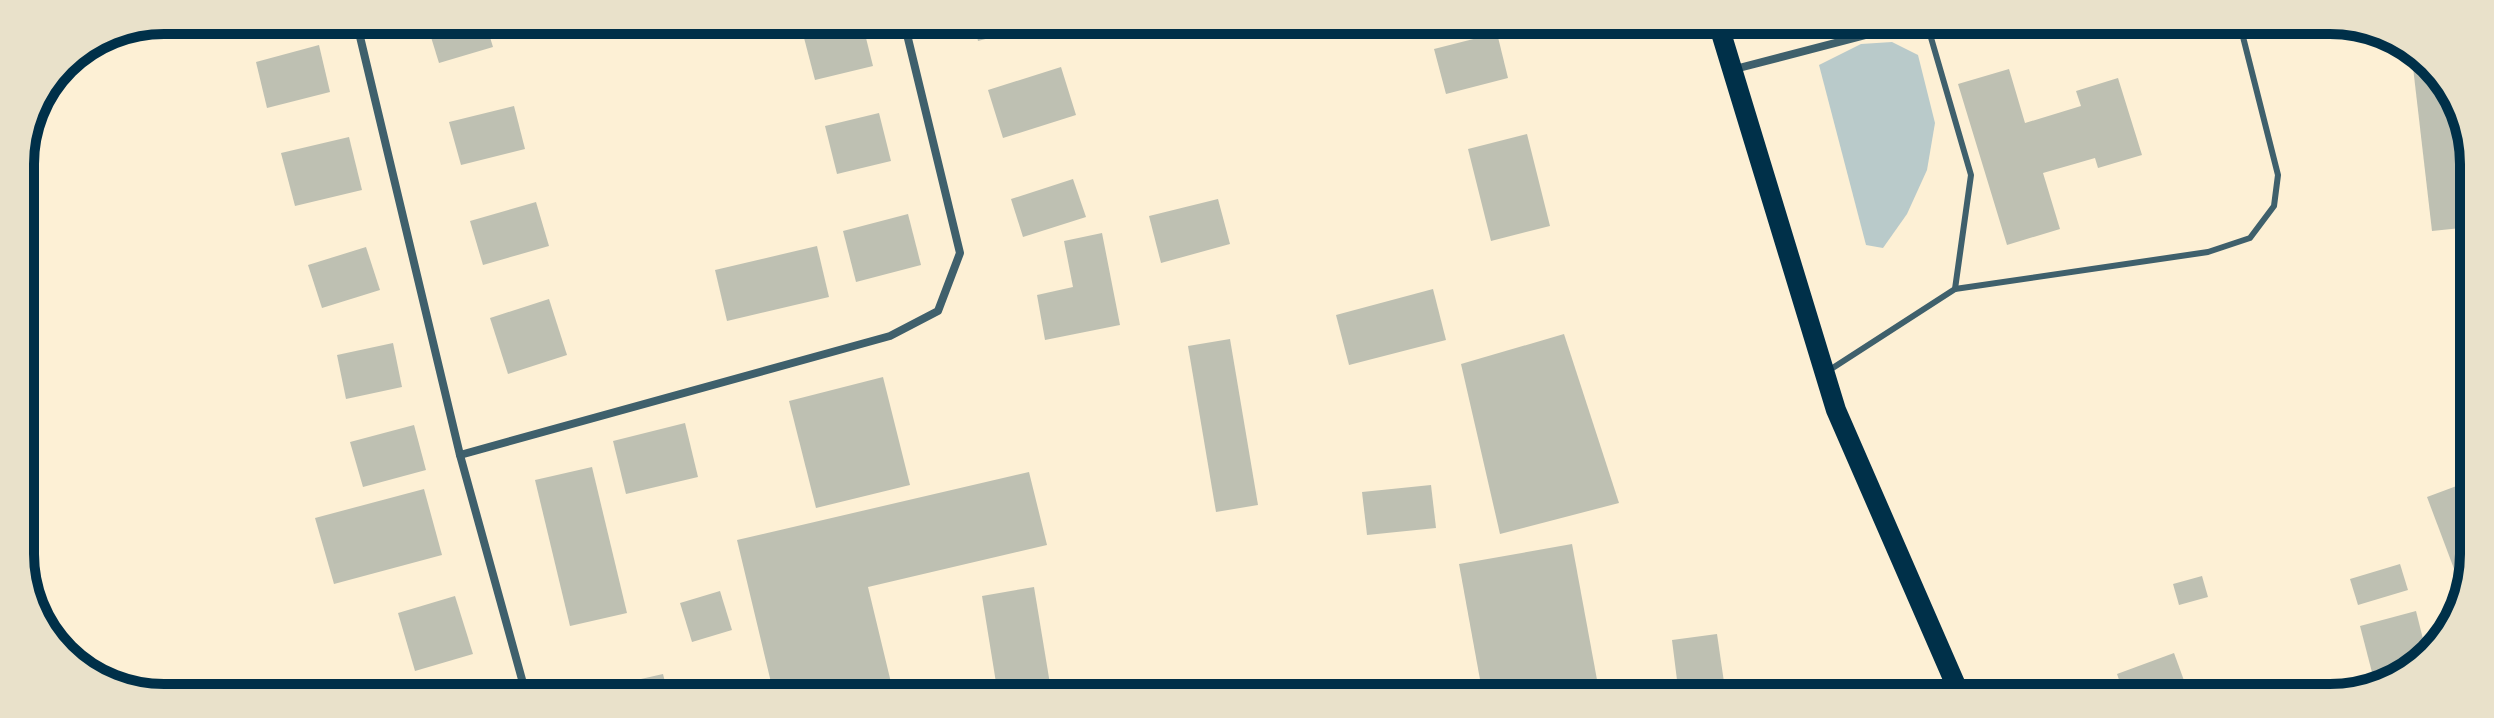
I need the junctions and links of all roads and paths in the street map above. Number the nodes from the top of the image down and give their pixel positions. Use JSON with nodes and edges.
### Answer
{"nodes":[{"id":1,"x":359,"y":34,"type":"edge"},
{"id":2,"x":907,"y":34,"type":"edge"},
{"id":3,"x":1721,"y":34,"type":"edge"},
{"id":4,"x":1869,"y":34,"type":"edge"},
{"id":5,"x":1930,"y":34,"type":"edge"},
{"id":6,"x":2242,"y":34,"type":"edge"},
{"id":7,"x":1732,"y":69,"type":"junction"},
{"id":8,"x":1955,"y":289,"type":"junction"},
{"id":9,"x":1825,"y":373,"type":"junction"},
{"id":10,"x":460,"y":455,"type":"junction"},
{"id":11,"x":523,"y":684,"type":"edge"},
{"id":12,"x":1955,"y":684,"type":"edge"}],
"edges":[{"from":1,"to":10,"type":"street"},
{"from":2,"to":10,"type":"street"},
{"from":3,"to":7,"type":"main road"},
{"from":4,"to":7,"type":"street"},
{"from":5,"to":8,"type":"lane"},
{"from":6,"to":8,"type":"lane"},
{"from":7,"to":9,"type":"main road"},
{"from":8,"to":9,"type":"lane"},
{"from":9,"to":12,"type":"main road"},
{"from":10,"to":11,"type":"street"}]}
